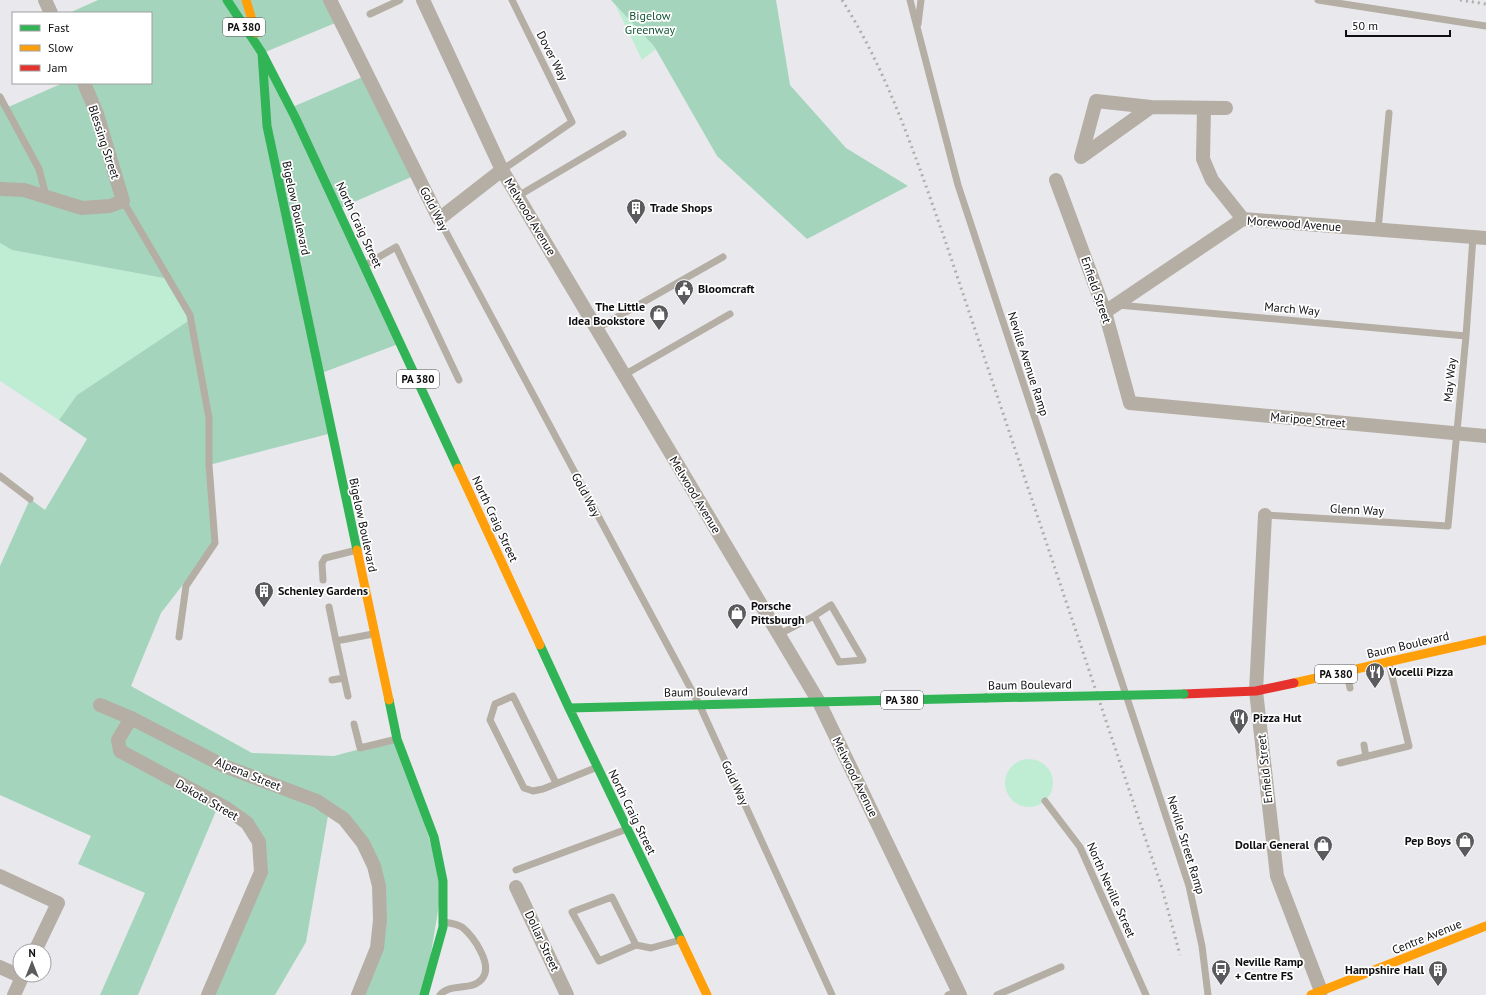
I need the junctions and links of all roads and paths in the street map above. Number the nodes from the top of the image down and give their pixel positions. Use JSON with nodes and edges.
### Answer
{"nodes":[{"id":1,"x":45,"y":0,"type":"edge"},
{"id":2,"x":227,"y":0,"type":"edge"},
{"id":3,"x":246,"y":0,"type":"edge"},
{"id":4,"x":330,"y":0,"type":"edge"},
{"id":5,"x":400,"y":0,"type":"edge"},
{"id":6,"x":423,"y":0,"type":"edge"},
{"id":7,"x":512,"y":0,"type":"edge"},
{"id":8,"x":921,"y":0,"type":"edge"},
{"id":9,"x":1318,"y":0,"type":"edge"},
{"id":10,"x":910,"y":2,"type":"edge"},
{"id":11,"x":51,"y":12,"type":"edge"},
{"id":12,"x":370,"y":14,"type":"dead end"},
{"id":13,"x":1486,"y":26,"type":"edge"},
{"id":14,"x":917,"y":28,"type":"junction"},
{"id":15,"x":262,"y":53,"type":"junction"},
{"id":16,"x":84,"y":84,"type":"edge"},
{"id":17,"x":0,"y":97,"type":"edge"},
{"id":18,"x":1151,"y":107,"type":"junction"},
{"id":19,"x":1204,"y":108,"type":"junction"},
{"id":20,"x":1226,"y":108,"type":"dead end"},
{"id":21,"x":1389,"y":113,"type":"dead end"},
{"id":22,"x":622,"y":134,"type":"dead end"},
{"id":23,"x":502,"y":170,"type":"junction"},
{"id":24,"x":1056,"y":180,"type":"dead end"},
{"id":25,"x":0,"y":189,"type":"edge"},
{"id":26,"x":46,"y":196,"type":"junction"},
{"id":27,"x":518,"y":196,"type":"junction"},
{"id":28,"x":123,"y":201,"type":"junction"},
{"id":29,"x":1243,"y":219,"type":"junction"},
{"id":30,"x":439,"y":220,"type":"junction"},
{"id":31,"x":1378,"y":230,"type":"junction"},
{"id":32,"x":1480,"y":237,"type":"edge"},
{"id":33,"x":723,"y":257,"type":"dead end"},
{"id":34,"x":365,"y":265,"type":"junction"},
{"id":35,"x":1111,"y":308,"type":"junction"},
{"id":36,"x":730,"y":314,"type":"dead end"},
{"id":37,"x":596,"y":329,"type":"junction"},
{"id":38,"x":1466,"y":336,"type":"junction"},
{"id":39,"x":624,"y":375,"type":"junction"},
{"id":40,"x":459,"y":380,"type":"dead end"},
{"id":41,"x":1130,"y":403,"type":"joint"},
{"id":42,"x":1456,"y":434,"type":"junction"},
{"id":43,"x":1486,"y":436,"type":"edge"},
{"id":44,"x":0,"y":476,"type":"edge"},
{"id":45,"x":30,"y":499,"type":"dead end"},
{"id":46,"x":1265,"y":515,"type":"joint"},
{"id":47,"x":1448,"y":526,"type":"joint"},
{"id":48,"x":357,"y":550,"type":"junction"},
{"id":49,"x":323,"y":580,"type":"dead end"},
{"id":50,"x":329,"y":607,"type":"dead end"},
{"id":51,"x":814,"y":616,"type":"junction"},
{"id":52,"x":374,"y":634,"type":"junction"},
{"id":53,"x":778,"y":635,"type":"junction"},
{"id":54,"x":179,"y":637,"type":"dead end"},
{"id":55,"x":1486,"y":640,"type":"edge"},
{"id":56,"x":336,"y":641,"type":"junction"},
{"id":57,"x":1389,"y":662,"type":"junction"},
{"id":58,"x":1347,"y":672,"type":"junction"},
{"id":59,"x":344,"y":678,"type":"junction"},
{"id":60,"x":332,"y":680,"type":"dead end"},
{"id":61,"x":1350,"y":688,"type":"dead end"},
{"id":62,"x":1256,"y":690,"type":"junction"},
{"id":63,"x":348,"y":696,"type":"dead end"},
{"id":64,"x":819,"y":702,"type":"junction"},
{"id":65,"x":699,"y":704,"type":"junction"},
{"id":66,"x":1130,"y":704,"type":"joint"},
{"id":67,"x":100,"y":705,"type":"dead end"},
{"id":68,"x":569,"y":708,"type":"junction"},
{"id":69,"x":131,"y":718,"type":"junction"},
{"id":70,"x":354,"y":724,"type":"dead end"},
{"id":71,"x":397,"y":739,"type":"junction"},
{"id":72,"x":1364,"y":745,"type":"dead end"},
{"id":73,"x":1366,"y":757,"type":"junction"},
{"id":74,"x":1340,"y":763,"type":"dead end"},
{"id":75,"x":597,"y":767,"type":"junction"},
{"id":76,"x":556,"y":783,"type":"junction"},
{"id":77,"x":1045,"y":802,"type":"dead end"},
{"id":78,"x":627,"y":829,"type":"junction"},
{"id":79,"x":516,"y":870,"type":"dead end"},
{"id":80,"x":0,"y":876,"type":"edge"},
{"id":81,"x":516,"y":887,"type":"dead end"},
{"id":82,"x":443,"y":922,"type":"junction"},
{"id":83,"x":1486,"y":926,"type":"edge"},
{"id":84,"x":680,"y":940,"type":"junction"},
{"id":85,"x":39,"y":943,"type":"edge"},
{"id":86,"x":636,"y":945,"type":"junction"},
{"id":87,"x":0,"y":967,"type":"edge"},
{"id":88,"x":1061,"y":967,"type":"dead end"},
{"id":89,"x":12,"y":972,"type":"edge"},
{"id":90,"x":20,"y":983,"type":"edge"},
{"id":91,"x":429,"y":991,"type":"edge"},
{"id":92,"x":1316,"y":993,"type":"edge"},
{"id":93,"x":955,"y":994,"type":"edge"},
{"id":94,"x":14,"y":995,"type":"edge"},
{"id":95,"x":208,"y":995,"type":"edge"},
{"id":96,"x":358,"y":995,"type":"edge"},
{"id":97,"x":440,"y":995,"type":"edge"},
{"id":98,"x":567,"y":995,"type":"edge"},
{"id":99,"x":707,"y":995,"type":"edge"},
{"id":100,"x":832,"y":995,"type":"edge"},
{"id":101,"x":996,"y":995,"type":"edge"},
{"id":102,"x":1146,"y":995,"type":"edge"},
{"id":103,"x":1208,"y":995,"type":"edge"}],
"edges":[{"from":1,"to":11,"type":"street"},
{"from":2,"to":15,"type":"main road","name":"Bigelow Boulevard","number":"PA 380"},
{"from":3,"to":15,"type":"main road","name":"Bigelow Boulevard","number":"PA 380"},
{"from":4,"to":30,"type":"street","name":"Gold Way"},
{"from":5,"to":12,"type":"lane"},
{"from":6,"to":23,"type":"street","name":"Melwood Avenue"},
{"from":7,"to":23,"type":"lane","name":"Dover Way"},
{"from":8,"to":14,"type":"lane","name":"Neville Avenue Ramp"},
{"from":9,"to":13,"type":"lane"},
{"from":10,"to":14,"type":"lane","name":"Neville Avenue Ramp"},
{"from":14,"to":66,"type":"lane","name":"Neville Avenue Ramp"},
{"from":15,"to":34,"type":"main road","name":"North Craig Street","number":"PA 380"},
{"from":15,"to":48,"type":"main road","name":"Bigelow Boulevard"},
{"from":16,"to":28,"type":"street","name":"Blessing Street"},
{"from":17,"to":26,"type":"lane"},
{"from":18,"to":18,"type":"street"},
{"from":18,"to":19,"type":"street"},
{"from":19,"to":20,"type":"street"},
{"from":19,"to":29,"type":"street"},
{"from":21,"to":31,"type":"lane"},
{"from":22,"to":27,"type":"lane"},
{"from":23,"to":27,"type":"street","name":"Melwood Avenue"},
{"from":23,"to":30,"type":"street"},
{"from":24,"to":35,"type":"street","name":"Enfield Street"},
{"from":25,"to":26,"type":"street"},
{"from":26,"to":28,"type":"street"},
{"from":27,"to":37,"type":"street","name":"Melwood Avenue"},
{"from":28,"to":54,"type":"lane"},
{"from":29,"to":31,"type":"street","name":"Morewood Avenue"},
{"from":29,"to":35,"type":"street","name":"Morewood Avenue"},
{"from":30,"to":65,"type":"lane","name":"Gold Way"},
{"from":31,"to":32,"type":"street","name":"Morewood Avenue"},
{"from":32,"to":38,"type":"lane","name":"May Way"},
{"from":33,"to":37,"type":"lane"},
{"from":34,"to":40,"type":"lane"},
{"from":34,"to":68,"type":"main road","name":"North Craig Street","number":"PA 380"},
{"from":35,"to":38,"type":"lane","name":"March Way"},
{"from":35,"to":41,"type":"street","name":"Enfield Street"},
{"from":36,"to":39,"type":"lane"},
{"from":37,"to":39,"type":"street","name":"Melwood Avenue"},
{"from":38,"to":42,"type":"lane","name":"May Way"},
{"from":39,"to":53,"type":"street","name":"Melwood Avenue"},
{"from":41,"to":42,"type":"street","name":"Maripoe Street"},
{"from":42,"to":43,"type":"street","name":"Maripoe Street"},
{"from":42,"to":47,"type":"lane","name":"May Way"},
{"from":44,"to":45,"type":"lane"},
{"from":46,"to":47,"type":"lane","name":"Glenn Way"},
{"from":46,"to":62,"type":"street","name":"Enfield Street"},
{"from":48,"to":49,"type":"lane"},
{"from":48,"to":52,"type":"main road","name":"Bigelow Boulevard"},
{"from":50,"to":56,"type":"lane"},
{"from":51,"to":51,"type":"lane"},
{"from":51,"to":53,"type":"lane"},
{"from":52,"to":56,"type":"lane"},
{"from":52,"to":71,"type":"main road","name":"Bigelow Boulevard"},
{"from":53,"to":64,"type":"street","name":"Melwood Avenue"},
{"from":55,"to":57,"type":"main road","name":"Baum Boulevard","number":"PA 380"},
{"from":56,"to":59,"type":"lane"},
{"from":57,"to":58,"type":"main road","name":"Baum Boulevard","number":"PA 380"},
{"from":57,"to":73,"type":"lane"},
{"from":58,"to":61,"type":"lane"},
{"from":58,"to":62,"type":"main road","name":"Baum Boulevard","number":"PA 380"},
{"from":59,"to":60,"type":"lane"},
{"from":59,"to":63,"type":"lane"},
{"from":62,"to":64,"type":"main road","name":"Baum Boulevard","number":"PA 380","bridge":true},
{"from":62,"to":92,"type":"street","name":"Enfield Street"},
{"from":64,"to":65,"type":"main road","name":"Baum Boulevard","number":"PA 380"},
{"from":64,"to":93,"type":"street","name":"Melwood Avenue"},
{"from":65,"to":68,"type":"main road","name":"Baum Boulevard","number":"PA 380"},
{"from":65,"to":100,"type":"lane","name":"Gold Way"},
{"from":66,"to":103,"type":"lane","name":"Neville Street Ramp"},
{"from":67,"to":69,"type":"street","name":"Alpena Street"},
{"from":68,"to":75,"type":"main road","name":"North Craig Street"},
{"from":69,"to":95,"type":"street","name":"Dakota Street"},
{"from":69,"to":96,"type":"street","name":"Alpena Street"},
{"from":70,"to":71,"type":"lane"},
{"from":71,"to":82,"type":"main road","name":"Bigelow Boulevard"},
{"from":72,"to":73,"type":"lane"},
{"from":73,"to":74,"type":"lane"},
{"from":75,"to":76,"type":"lane"},
{"from":75,"to":78,"type":"main road","name":"North Craig Street"},
{"from":76,"to":76,"type":"lane"},
{"from":77,"to":102,"type":"lane","name":"North Neville Street"},
{"from":78,"to":79,"type":"lane"},
{"from":78,"to":84,"type":"main road","name":"North Craig Street"},
{"from":80,"to":85,"type":"street"},
{"from":81,"to":98,"type":"street","name":"Dollar Street"},
{"from":82,"to":91,"type":"main road","name":"Bigelow Boulevard"},
{"from":82,"to":97,"type":"lane"},
{"from":83,"to":92,"type":"main road","name":"Centre Avenue"},
{"from":84,"to":86,"type":"lane"},
{"from":84,"to":99,"type":"main road","name":"North Craig Street"},
{"from":86,"to":86,"type":"lane"},
{"from":87,"to":89,"type":"street"},
{"from":88,"to":101,"type":"lane"},
{"from":90,"to":94,"type":"street"}]}
